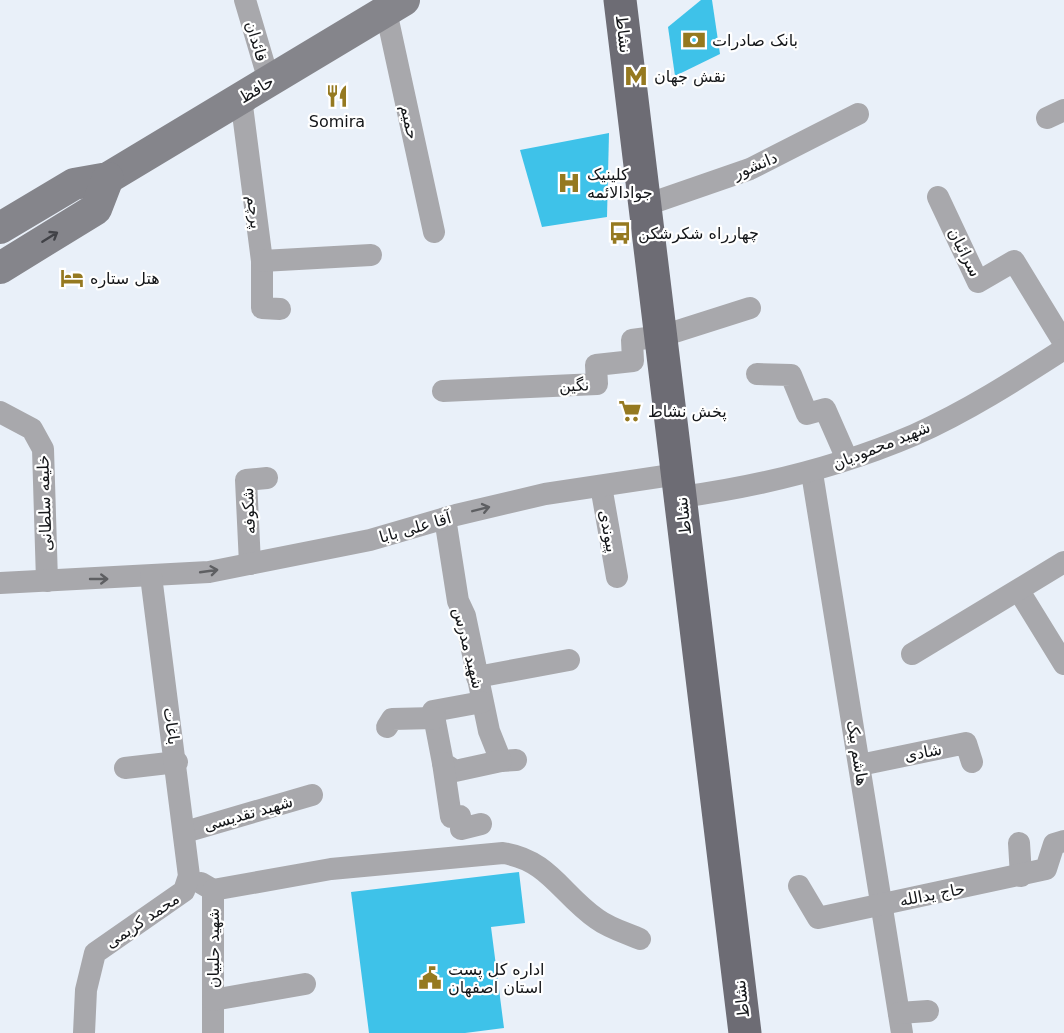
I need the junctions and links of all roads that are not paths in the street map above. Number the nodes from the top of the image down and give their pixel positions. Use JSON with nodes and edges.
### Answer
{"nodes":[{"id":1,"x":245,"y":0,"type":"edge"},
{"id":2,"x":620,"y":1,"type":"edge"},
{"id":3,"x":395,"y":6,"type":"edge"},
{"id":4,"x":269,"y":81,"type":"junction"},
{"id":5,"x":241,"y":98,"type":"junction"},
{"id":6,"x":858,"y":114,"type":"dead end"},
{"id":7,"x":108,"y":178,"type":"junction"},
{"id":8,"x":938,"y":197,"type":"dead end"},
{"id":9,"x":646,"y":205,"type":"junction"},
{"id":10,"x":0,"y":228,"type":"edge"},
{"id":11,"x":434,"y":232,"type":"dead end"},
{"id":12,"x":371,"y":255,"type":"dead end"},
{"id":13,"x":262,"y":261,"type":"junction"},
{"id":14,"x":0,"y":268,"type":"edge"},
{"id":15,"x":750,"y":308,"type":"dead end"},
{"id":16,"x":280,"y":309,"type":"dead end"},
{"id":17,"x":662,"y":336,"type":"junction"},
{"id":18,"x":1064,"y":343,"type":"edge"},
{"id":19,"x":1064,"y":350,"type":"edge"},
{"id":20,"x":757,"y":374,"type":"dead end"},
{"id":21,"x":443,"y":391,"type":"dead end"},
{"id":22,"x":0,"y":412,"type":"edge"},
{"id":23,"x":847,"y":459,"type":"junction"},
{"id":24,"x":812,"y":472,"type":"junction"},
{"id":25,"x":267,"y":478,"type":"dead end"},
{"id":26,"x":680,"y":485,"type":"junction"},
{"id":27,"x":601,"y":486,"type":"junction"},
{"id":28,"x":445,"y":518,"type":"junction"},
{"id":29,"x":1064,"y":562,"type":"edge"},
{"id":30,"x":250,"y":564,"type":"junction"},
{"id":31,"x":151,"y":576,"type":"junction"},
{"id":32,"x":617,"y":577,"type":"dead end"},
{"id":33,"x":47,"y":581,"type":"junction"},
{"id":34,"x":0,"y":583,"type":"edge"},
{"id":35,"x":1019,"y":591,"type":"junction"},
{"id":36,"x":912,"y":654,"type":"dead end"},
{"id":37,"x":569,"y":660,"type":"dead end"},
{"id":38,"x":1064,"y":664,"type":"edge"},
{"id":39,"x":477,"y":676,"type":"junction"},
{"id":40,"x":482,"y":702,"type":"junction"},
{"id":41,"x":435,"y":718,"type":"junction"},
{"id":42,"x":387,"y":727,"type":"dead end"},
{"id":43,"x":177,"y":762,"type":"junction"},
{"id":44,"x":972,"y":762,"type":"dead end"},
{"id":45,"x":860,"y":765,"type":"junction"},
{"id":46,"x":125,"y":768,"type":"dead end"},
{"id":47,"x":437,"y":768,"type":"junction"},
{"id":48,"x":312,"y":795,"type":"dead end"},
{"id":49,"x":481,"y":824,"type":"dead end"},
{"id":50,"x":184,"y":832,"type":"junction"},
{"id":51,"x":1064,"y":841,"type":"edge"},
{"id":52,"x":1019,"y":843,"type":"dead end"},
{"id":53,"x":189,"y":876,"type":"junction"},
{"id":54,"x":1022,"y":876,"type":"junction"},
{"id":55,"x":799,"y":885,"type":"dead end"},
{"id":56,"x":213,"y":890,"type":"junction"},
{"id":57,"x":882,"y":904,"type":"junction"},
{"id":58,"x":640,"y":939,"type":"dead end"},
{"id":59,"x":305,"y":984,"type":"dead end"},
{"id":60,"x":213,"y":1000,"type":"junction"},
{"id":61,"x":928,"y":1011,"type":"dead end"},
{"id":62,"x":901,"y":1023,"type":"edge"},
{"id":63,"x":84,"y":1033,"type":"edge"},
{"id":64,"x":213,"y":1033,"type":"edge"},
{"id":65,"x":745,"y":1033,"type":"edge"}],
"edges":[{"from":1,"to":4,"type":"street","name":"قائدان"},
{"from":2,"to":9,"type":"main road","name":"نشاط"},
{"from":3,"to":4,"type":"street","name":"حافظ"},
{"from":3,"to":11,"type":"street","name":"حمیم"},
{"from":4,"to":5,"type":"street","name":"حافظ"},
{"from":5,"to":7,"type":"street","name":"حافظ"},
{"from":5,"to":13,"type":"street","name":"پرچم"},
{"from":6,"to":9,"type":"street","name":"دانشور"},
{"from":7,"to":10,"type":"street","name":"حافظ"},
{"from":14,"to":7,"type":"street","one_way":true},
{"from":8,"to":18,"type":"street","name":"سرائیان"},
{"from":9,"to":17,"type":"main road","name":"نشاط"},
{"from":12,"to":13,"type":"street"},
{"from":13,"to":16,"type":"street","name":"پرچم"},
{"from":15,"to":17,"type":"street"},
{"from":17,"to":21,"type":"street","name":"نگین"},
{"from":17,"to":26,"type":"main road","name":"نشاط"},
{"from":19,"to":23,"type":"street","name":"شهید محمودیان"},
{"from":20,"to":23,"type":"street"},
{"from":22,"to":33,"type":"street","name":"خلیفه سلطانی"},
{"from":23,"to":24,"type":"street","name":"شهید محمودیان"},
{"from":24,"to":26,"type":"street","name":"شهید محمودیان"},
{"from":24,"to":45,"type":"street","name":"هاشم بیک"},
{"from":25,"to":30,"type":"street","name":"شکوفه"},
{"from":26,"to":27,"type":"street","name":"آقا علی بابا"},
{"from":26,"to":65,"type":"main road","name":"نشاط"},
{"from":28,"to":27,"type":"street","name":"آقا علی بابا","one_way":true},
{"from":27,"to":32,"type":"street","name":"پیوندی"},
{"from":28,"to":30,"type":"street","name":"آقا علی بابا"},
{"from":28,"to":39,"type":"street","name":"شهید مدرس"},
{"from":29,"to":35,"type":"street"},
{"from":31,"to":30,"type":"street","name":"آقا علی بابا","one_way":true},
{"from":33,"to":31,"type":"street","one_way":true},
{"from":31,"to":43,"type":"street","name":"باغات"},
{"from":33,"to":34,"type":"street"},
{"from":35,"to":36,"type":"street"},
{"from":35,"to":38,"type":"street"},
{"from":37,"to":39,"type":"street"},
{"from":39,"to":40,"type":"street","name":"شهید مدرس"},
{"from":40,"to":41,"type":"street"},
{"from":40,"to":47,"type":"street","name":"شهید مدرس"},
{"from":41,"to":42,"type":"street"},
{"from":41,"to":47,"type":"street"},
{"from":43,"to":46,"type":"street"},
{"from":43,"to":50,"type":"street","name":"باغات"},
{"from":44,"to":45,"type":"street","name":"شادی"},
{"from":45,"to":57,"type":"street","name":"هاشم بیک"},
{"from":47,"to":49,"type":"street"},
{"from":48,"to":50,"type":"street","name":"شهید تقدیسی"},
{"from":50,"to":53,"type":"street","name":"باغات"},
{"from":51,"to":54,"type":"street","name":"حاج یدالله"},
{"from":52,"to":54,"type":"street"},
{"from":53,"to":56,"type":"street","name":"شهید حلبیان"},
{"from":53,"to":63,"type":"street","name":"محمد کریمی"},
{"from":54,"to":57,"type":"street","name":"حاج یدالله"},
{"from":55,"to":57,"type":"street","name":"حاج یدالله"},
{"from":56,"to":58,"type":"street"},
{"from":56,"to":60,"type":"street","name":"شهید حلبیان"},
{"from":57,"to":62,"type":"street","name":"هاشم بیک"},
{"from":59,"to":60,"type":"street"},
{"from":60,"to":64,"type":"street","name":"شهید حلبیان"},
{"from":61,"to":62,"type":"street"}]}
